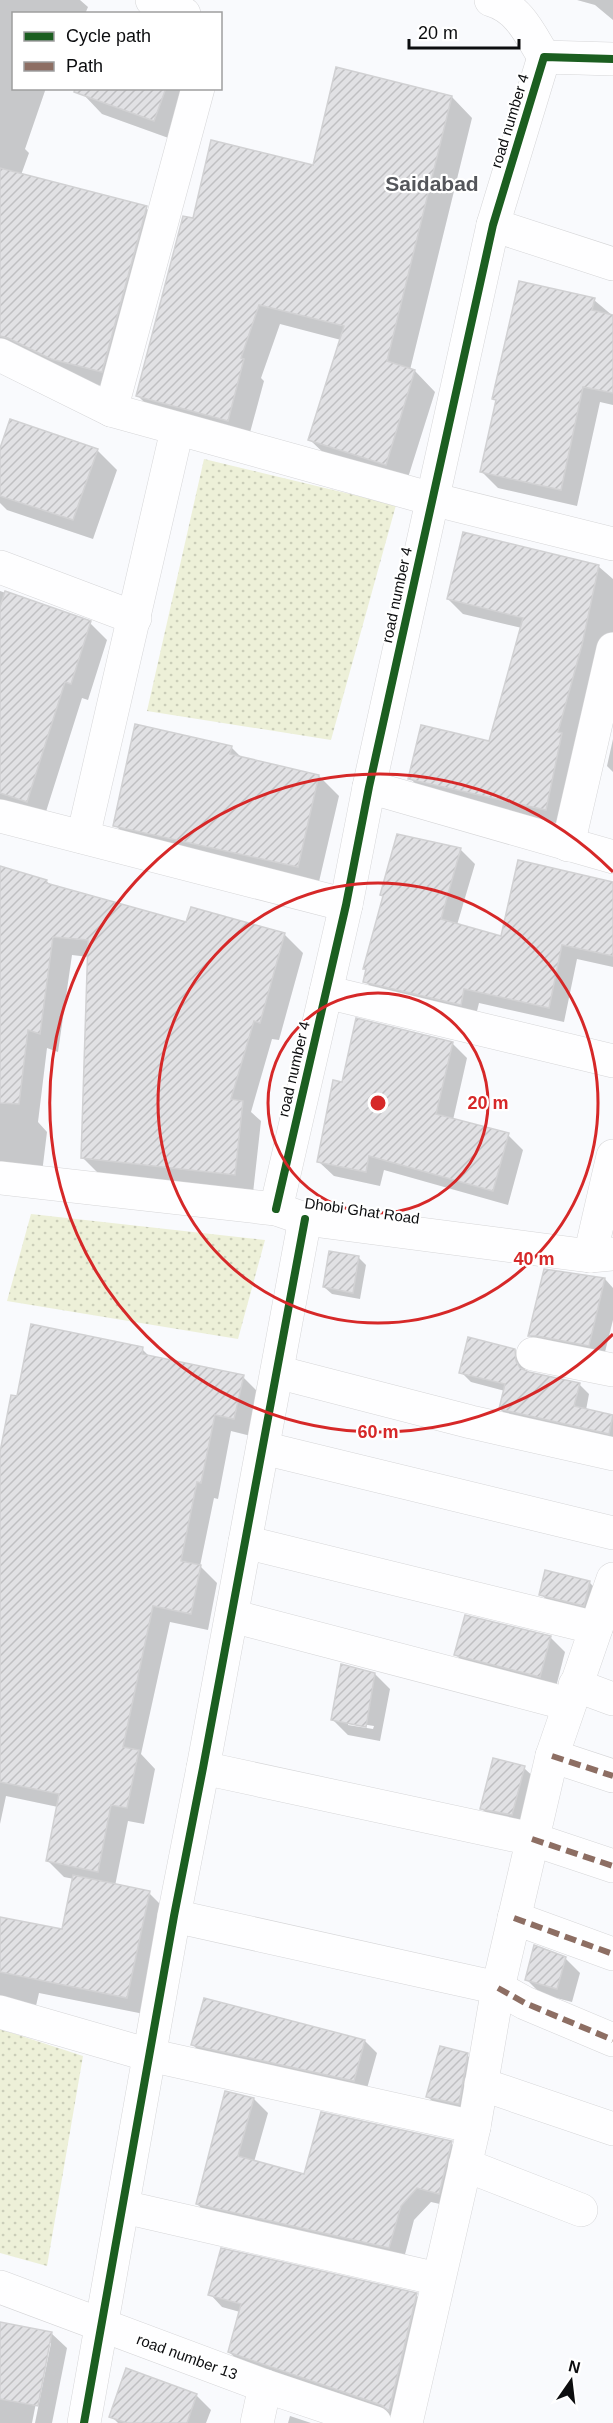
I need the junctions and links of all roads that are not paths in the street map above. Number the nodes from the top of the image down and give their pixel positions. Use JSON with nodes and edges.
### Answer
{"nodes":[{"id":1,"x":152,"y":0,"type":"edge"},
{"id":2,"x":491,"y":0,"type":"edge"},
{"id":3,"x":179,"y":12,"type":"edge"},
{"id":4,"x":544,"y":57,"type":"junction"},
{"id":5,"x":613,"y":59,"type":"edge"},
{"id":6,"x":197,"y":90,"type":"edge"},
{"id":7,"x":493,"y":225,"type":"junction"},
{"id":8,"x":613,"y":264,"type":"edge"},
{"id":9,"x":0,"y":355,"type":"edge"},
{"id":10,"x":111,"y":410,"type":"junction"},
{"id":11,"x":177,"y":430,"type":"junction"},
{"id":12,"x":432,"y":499,"type":"junction"},
{"id":13,"x":613,"y":544,"type":"edge"},
{"id":14,"x":0,"y":567,"type":"edge"},
{"id":15,"x":135,"y":618,"type":"junction"},
{"id":16,"x":613,"y":649,"type":"edge"},
{"id":17,"x":369,"y":787,"type":"junction"},
{"id":18,"x":0,"y":816,"type":"edge"},
{"id":19,"x":83,"y":837,"type":"junction"},
{"id":20,"x":568,"y":845,"type":"junction"},
{"id":21,"x":613,"y":857,"type":"edge"},
{"id":22,"x":346,"y":905,"type":"junction"},
{"id":23,"x":326,"y":992,"type":"junction"},
{"id":24,"x":613,"y":1061,"type":"edge"},
{"id":25,"x":613,"y":1156,"type":"edge"},
{"id":26,"x":0,"y":1179,"type":"edge"},
{"id":27,"x":291,"y":1214,"type":"junction"},
{"id":28,"x":602,"y":1255,"type":"edge"},
{"id":29,"x":533,"y":1354,"type":"dead end"},
{"id":30,"x":613,"y":1370,"type":"edge"},
{"id":31,"x":277,"y":1372,"type":"junction"},
{"id":32,"x":263,"y":1448,"type":"junction"},
{"id":33,"x":613,"y":1454,"type":"edge"},
{"id":34,"x":613,"y":1533,"type":"edge"},
{"id":35,"x":245,"y":1542,"type":"junction"},
{"id":36,"x":613,"y":1579,"type":"edge"},
{"id":37,"x":232,"y":1616,"type":"junction"},
{"id":38,"x":604,"y":1617,"type":"edge"},
{"id":39,"x":572,"y":1694,"type":"junction"},
{"id":40,"x":613,"y":1699,"type":"edge"},
{"id":41,"x":552,"y":1756,"type":"junction"},
{"id":42,"x":203,"y":1768,"type":"junction"},
{"id":43,"x":613,"y":1776,"type":"edge"},
{"id":44,"x":532,"y":1839,"type":"junction"},
{"id":45,"x":613,"y":1866,"type":"edge"},
{"id":46,"x":174,"y":1916,"type":"junction"},
{"id":47,"x":514,"y":1918,"type":"junction"},
{"id":48,"x":613,"y":1954,"type":"edge"},
{"id":49,"x":498,"y":1988,"type":"junction"},
{"id":50,"x":0,"y":2012,"type":"edge"},
{"id":51,"x":613,"y":2040,"type":"edge"},
{"id":52,"x":149,"y":2055,"type":"junction"},
{"id":53,"x":481,"y":2084,"type":"junction"},
{"id":54,"x":474,"y":2127,"type":"junction"},
{"id":55,"x":613,"y":2129,"type":"edge"},
{"id":56,"x":465,"y":2165,"type":"junction"},
{"id":57,"x":124,"y":2207,"type":"junction"},
{"id":58,"x":581,"y":2210,"type":"dead end"},
{"id":59,"x":438,"y":2279,"type":"junction"},
{"id":60,"x":0,"y":2287,"type":"edge"},
{"id":61,"x":102,"y":2325,"type":"junction"},
{"id":62,"x":265,"y":2386,"type":"junction"},
{"id":63,"x":84,"y":2423,"type":"edge"},
{"id":64,"x":256,"y":2423,"type":"edge"},
{"id":65,"x":375,"y":2423,"type":"edge"},
{"id":66,"x":406,"y":2423,"type":"edge"}],
"edges":[{"from":1,"to":3,"type":"street"},
{"from":2,"to":4,"type":"street"},
{"from":4,"to":5,"type":"street","name":"road number 4"},
{"from":4,"to":7,"type":"street","name":"road number 4"},
{"from":6,"to":10,"type":"street"},
{"from":7,"to":8,"type":"street"},
{"from":7,"to":12,"type":"street","name":"road number 4"},
{"from":9,"to":10,"type":"street"},
{"from":10,"to":11,"type":"street"},
{"from":11,"to":12,"type":"street"},
{"from":11,"to":15,"type":"street"},
{"from":12,"to":13,"type":"street"},
{"from":12,"to":17,"type":"street","name":"road number 4"},
{"from":14,"to":15,"type":"street"},
{"from":15,"to":19,"type":"street"},
{"from":16,"to":20,"type":"street"},
{"from":17,"to":20,"type":"street"},
{"from":17,"to":22,"type":"street","name":"road number 4"},
{"from":18,"to":19,"type":"street"},
{"from":19,"to":22,"type":"street"},
{"from":20,"to":21,"type":"street"},
{"from":22,"to":23,"type":"street","name":"road number 4"},
{"from":23,"to":24,"type":"street"},
{"from":23,"to":27,"type":"street","name":"road number 4"},
{"from":25,"to":28,"type":"street"},
{"from":26,"to":27,"type":"street","name":"Dhobi Ghat Road"},
{"from":27,"to":28,"type":"street","name":"Dhobi Ghat Road"},
{"from":27,"to":31,"type":"street","name":"road number 4"},
{"from":29,"to":30,"type":"street"},
{"from":31,"to":32,"type":"street","name":"road number 4"},
{"from":31,"to":33,"type":"street"},
{"from":32,"to":34,"type":"street"},
{"from":32,"to":35,"type":"street","name":"road number 4"},
{"from":35,"to":37,"type":"street","name":"road number 4"},
{"from":35,"to":38,"type":"street"},
{"from":36,"to":38,"type":"street"},
{"from":37,"to":39,"type":"street"},
{"from":37,"to":42,"type":"street","name":"road number 4"},
{"from":38,"to":39,"type":"street"},
{"from":39,"to":40,"type":"street"},
{"from":39,"to":41,"type":"street"},
{"from":41,"to":43,"type":"street"},
{"from":41,"to":44,"type":"street"},
{"from":42,"to":44,"type":"street"},
{"from":42,"to":46,"type":"street","name":"road number 4"},
{"from":44,"to":45,"type":"street"},
{"from":44,"to":47,"type":"street"},
{"from":46,"to":49,"type":"street"},
{"from":46,"to":52,"type":"street","name":"road number 4"},
{"from":47,"to":48,"type":"street"},
{"from":47,"to":49,"type":"street"},
{"from":49,"to":51,"type":"street"},
{"from":49,"to":53,"type":"street"},
{"from":50,"to":52,"type":"street"},
{"from":52,"to":54,"type":"street"},
{"from":52,"to":57,"type":"street","name":"road number 4"},
{"from":53,"to":54,"type":"street"},
{"from":53,"to":55,"type":"street"},
{"from":54,"to":56,"type":"street"},
{"from":56,"to":58,"type":"street"},
{"from":56,"to":59,"type":"street"},
{"from":57,"to":59,"type":"street"},
{"from":57,"to":61,"type":"street","name":"road number 4"},
{"from":59,"to":66,"type":"street"},
{"from":60,"to":61,"type":"street","name":"road number 13"},
{"from":61,"to":62,"type":"street","name":"road number 13"},
{"from":61,"to":63,"type":"street","name":"road number 4"},
{"from":62,"to":64,"type":"street"},
{"from":62,"to":65,"type":"street","name":"road number 13"}]}
